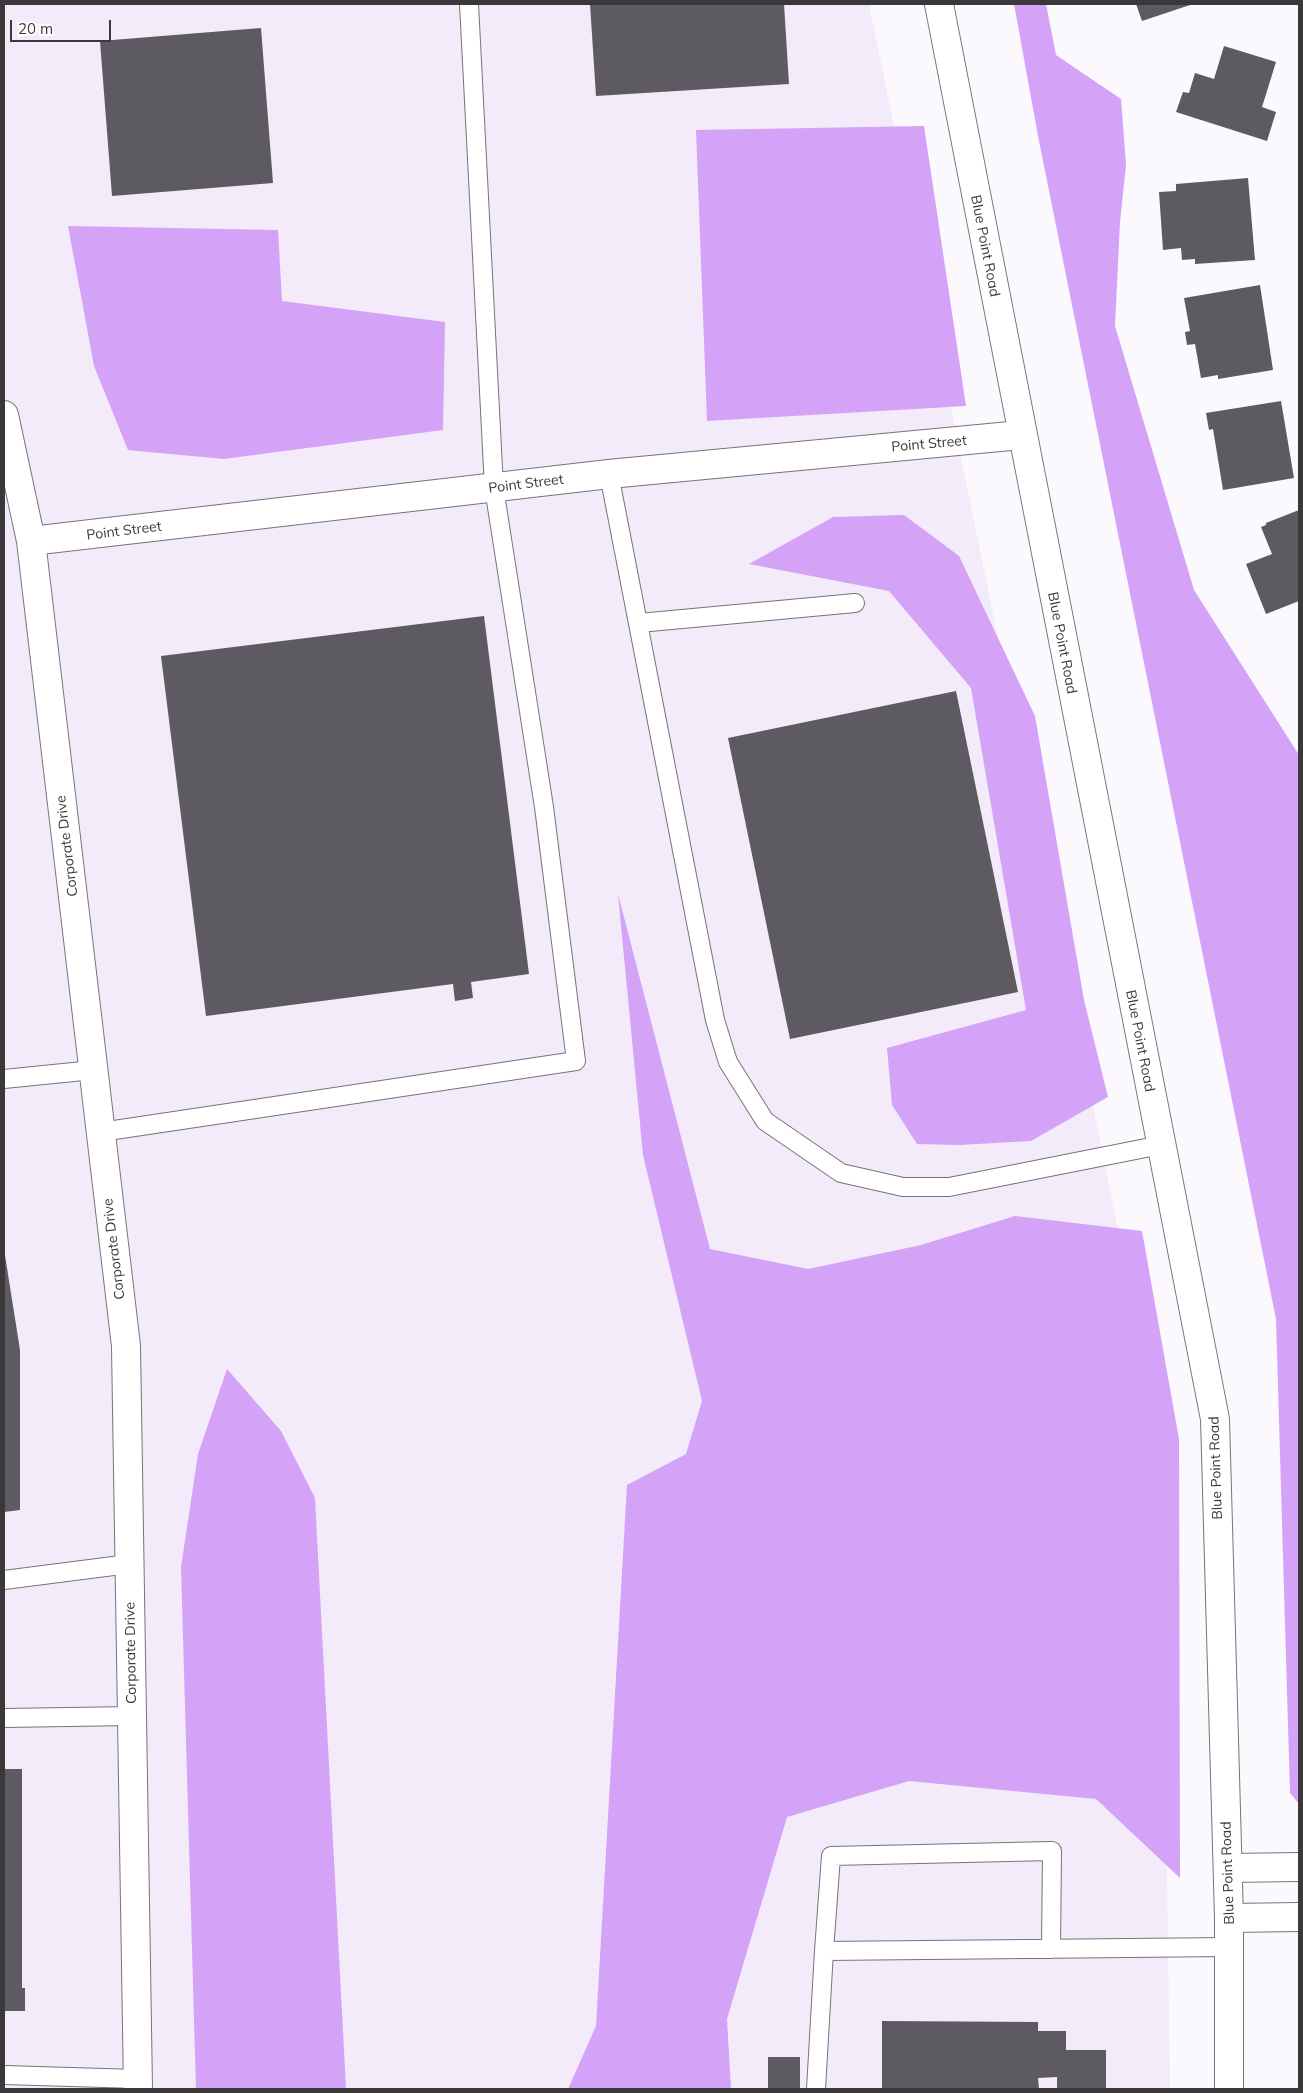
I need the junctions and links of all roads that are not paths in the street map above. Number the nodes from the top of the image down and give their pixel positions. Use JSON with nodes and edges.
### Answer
{"nodes":[{"id":1,"x":469,"y":4,"type":"edge"},
{"id":2,"x":939,"y":4,"type":"edge"},
{"id":3,"x":4,"y":415,"type":"edge"},
{"id":4,"x":1021,"y":435,"type":"junction"},
{"id":5,"x":609,"y":474,"type":"junction"},
{"id":6,"x":494,"y":488,"type":"junction"},
{"id":7,"x":31,"y":541,"type":"junction"},
{"id":8,"x":855,"y":603,"type":"dead end"},
{"id":9,"x":639,"y":624,"type":"junction"},
{"id":10,"x":93,"y":1070,"type":"junction"},
{"id":11,"x":4,"y":1079,"type":"edge"},
{"id":12,"x":101,"y":1132,"type":"junction"},
{"id":13,"x":1161,"y":1145,"type":"junction"},
{"id":14,"x":130,"y":1564,"type":"junction"},
{"id":15,"x":4,"y":1580,"type":"edge"},
{"id":16,"x":132,"y":1716,"type":"junction"},
{"id":17,"x":4,"y":1718,"type":"edge"},
{"id":18,"x":1299,"y":1867,"type":"edge"},
{"id":19,"x":1228,"y":1868,"type":"junction"},
{"id":20,"x":1299,"y":1917,"type":"edge"},
{"id":21,"x":1229,"y":1918,"type":"junction"},
{"id":22,"x":1230,"y":1947,"type":"junction"},
{"id":23,"x":1051,"y":1949,"type":"junction"},
{"id":24,"x":824,"y":1951,"type":"junction"},
{"id":25,"x":4,"y":2075,"type":"edge"},
{"id":26,"x":138,"y":2084,"type":"edge"},
{"id":27,"x":816,"y":2089,"type":"edge"},
{"id":28,"x":1229,"y":2089,"type":"edge"}],
"edges":[{"from":1,"to":6,"type":"lane"},
{"from":2,"to":4,"type":"street","name":"Blue Point Road"},
{"from":3,"to":7,"type":"street","name":"Corporate Drive"},
{"from":4,"to":5,"type":"street","name":"Point Street"},
{"from":4,"to":13,"type":"street","name":"Blue Point Road"},
{"from":5,"to":6,"type":"street","name":"Point Street"},
{"from":5,"to":9,"type":"lane"},
{"from":6,"to":7,"type":"street","name":"Point Street"},
{"from":6,"to":12,"type":"lane"},
{"from":7,"to":10,"type":"street","name":"Corporate Drive"},
{"from":8,"to":9,"type":"lane"},
{"from":9,"to":13,"type":"lane"},
{"from":10,"to":11,"type":"lane"},
{"from":10,"to":12,"type":"street","name":"Corporate Drive"},
{"from":12,"to":14,"type":"street","name":"Corporate Drive"},
{"from":13,"to":19,"type":"street","name":"Blue Point Road"},
{"from":14,"to":15,"type":"lane"},
{"from":14,"to":16,"type":"street","name":"Corporate Drive"},
{"from":16,"to":17,"type":"lane"},
{"from":16,"to":26,"type":"street","name":"Corporate Drive"},
{"from":18,"to":19,"type":"street"},
{"from":19,"to":21,"type":"street","name":"Blue Point Road"},
{"from":20,"to":21,"type":"street"},
{"from":21,"to":22,"type":"street","name":"Blue Point Road"},
{"from":22,"to":23,"type":"lane"},
{"from":22,"to":28,"type":"street","name":"Blue Point Road"},
{"from":23,"to":24,"type":"lane"},
{"from":23,"to":24,"type":"lane"},
{"from":24,"to":27,"type":"lane"},
{"from":25,"to":26,"type":"lane"}]}
